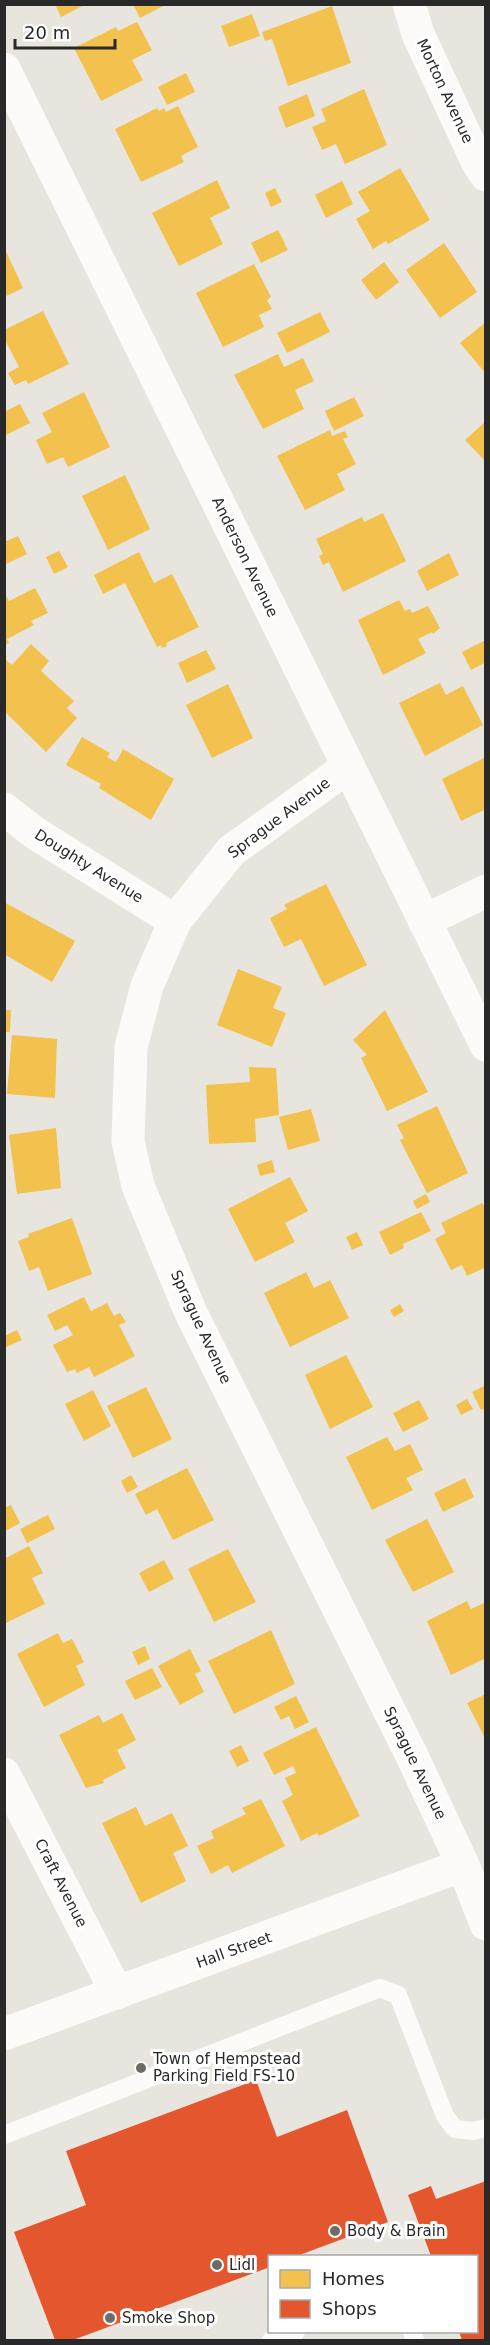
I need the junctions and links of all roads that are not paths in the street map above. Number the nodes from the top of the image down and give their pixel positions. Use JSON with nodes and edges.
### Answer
{"nodes":[{"id":1,"x":409,"y":4,"type":"edge"},
{"id":2,"x":4,"y":69,"type":"edge"},
{"id":3,"x":486,"y":174,"type":"edge"},
{"id":4,"x":348,"y":767,"type":"junction"},
{"id":5,"x":4,"y":809,"type":"edge"},
{"id":6,"x":486,"y":891,"type":"edge"},
{"id":7,"x":175,"y":921,"type":"junction"},
{"id":8,"x":424,"y":921,"type":"junction"},
{"id":9,"x":486,"y":1046,"type":"edge"},
{"id":10,"x":4,"y":1774,"type":"edge"},
{"id":11,"x":464,"y":1865,"type":"junction"},
{"id":12,"x":486,"y":1924,"type":"edge"},
{"id":13,"x":117,"y":1993,"type":"junction"},
{"id":14,"x":4,"y":2034,"type":"edge"},
{"id":15,"x":486,"y":2128,"type":"edge"},
{"id":16,"x":4,"y":2134,"type":"edge"},
{"id":17,"x":290,"y":2333,"type":"edge"},
{"id":18,"x":271,"y":2340,"type":"edge"}],
"edges":[{"from":1,"to":3,"type":"street","name":"Morton Avenue"},
{"from":2,"to":4,"type":"street","name":"Anderson Avenue"},
{"from":4,"to":7,"type":"street","name":"Sprague Avenue"},
{"from":4,"to":8,"type":"street","name":"Anderson Avenue"},
{"from":5,"to":7,"type":"street","name":"Doughty Avenue"},
{"from":6,"to":8,"type":"street"},
{"from":7,"to":11,"type":"street","name":"Sprague Avenue"},
{"from":8,"to":9,"type":"street","name":"Anderson Avenue"},
{"from":10,"to":13,"type":"street","name":"Craft Avenue"},
{"from":11,"to":12,"type":"street","name":"Sprague Avenue"},
{"from":11,"to":13,"type":"street","name":"Hall Street"},
{"from":13,"to":14,"type":"street","name":"Hall Street"},
{"from":15,"to":16,"type":"lane"},
{"from":17,"to":18,"type":"lane"}]}
